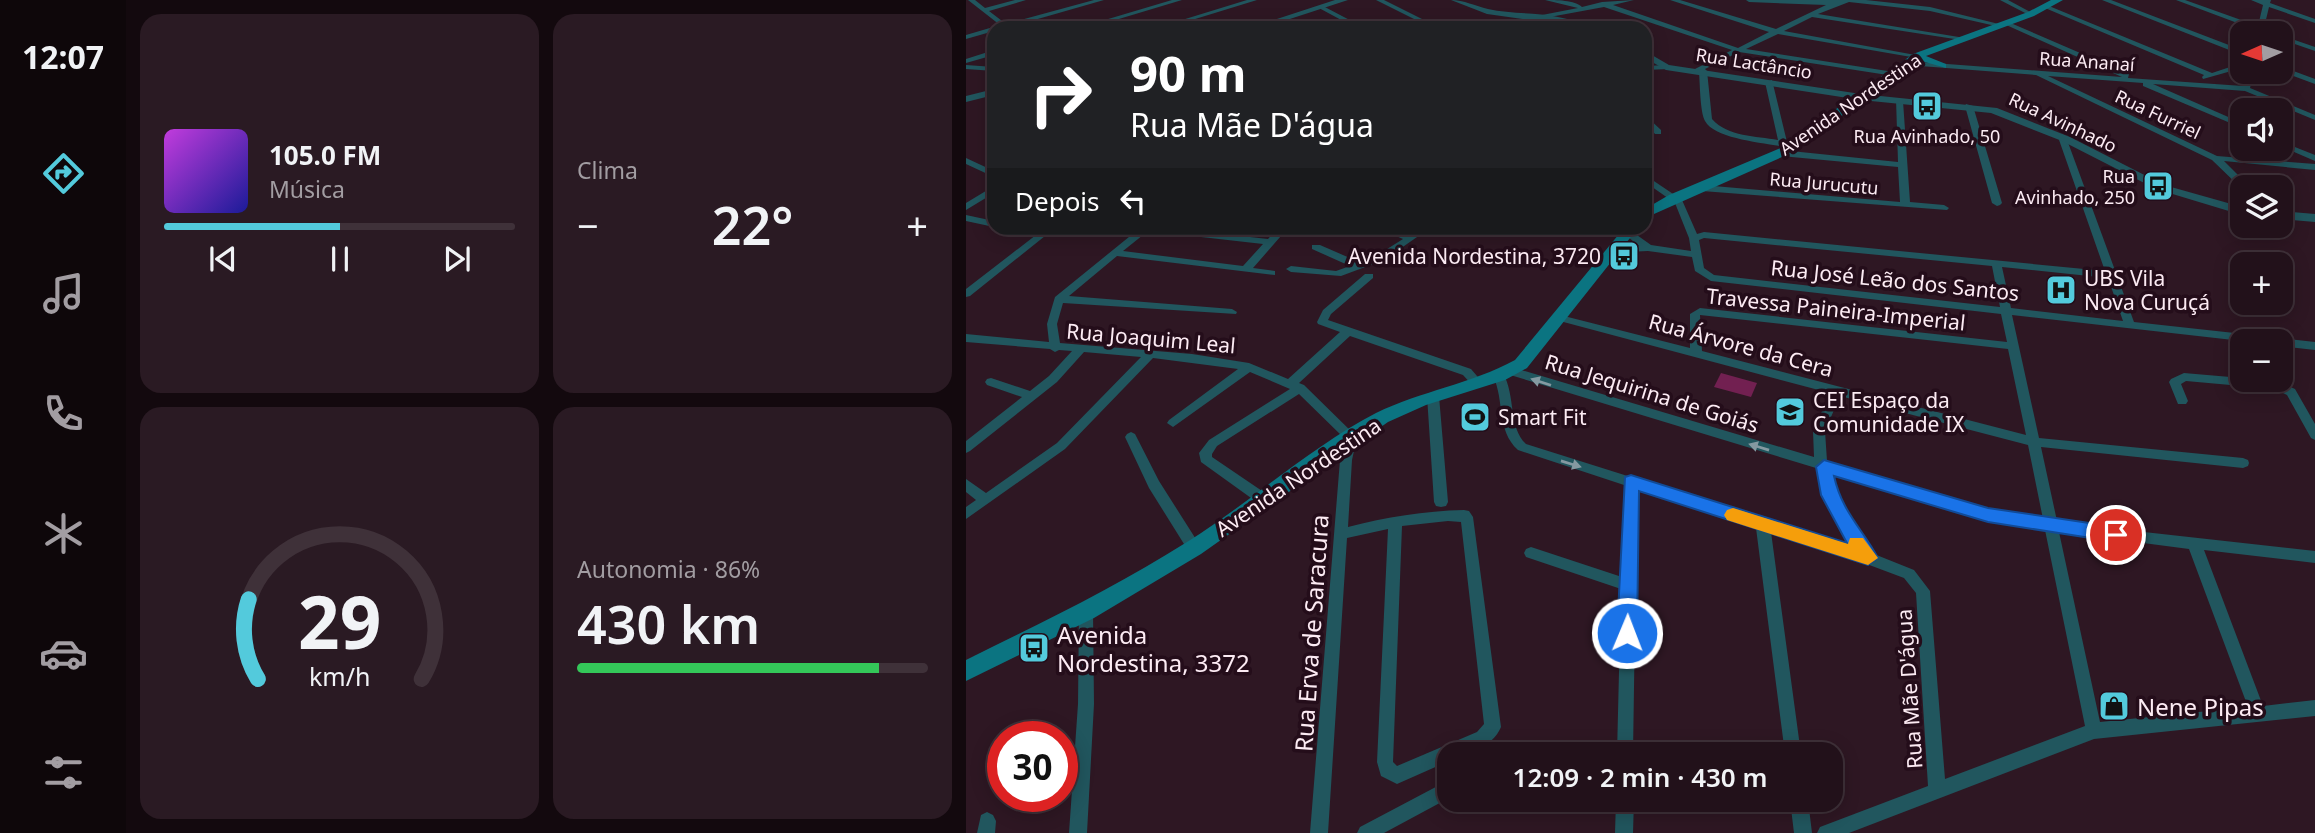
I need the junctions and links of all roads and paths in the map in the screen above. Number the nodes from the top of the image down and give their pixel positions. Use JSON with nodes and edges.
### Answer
{"nodes":[{"id":1,"x":971,"y":0,"type":"edge"},
{"id":2,"x":1023,"y":0,"type":"edge"},
{"id":3,"x":1179,"y":0,"type":"edge"},
{"id":4,"x":1254,"y":0,"type":"edge"},
{"id":5,"x":1306,"y":0,"type":"edge"},
{"id":6,"x":1344,"y":0,"type":"edge"},
{"id":7,"x":1379,"y":0,"type":"edge"},
{"id":8,"x":1455,"y":0,"type":"edge"},
{"id":9,"x":1548,"y":0,"type":"edge"},
{"id":10,"x":1632,"y":0,"type":"edge"},
{"id":11,"x":1673,"y":0,"type":"edge"},
{"id":12,"x":1749,"y":0,"type":"edge"},
{"id":13,"x":1772,"y":0,"type":"edge"},
{"id":14,"x":2003,"y":0,"type":"edge"},
{"id":15,"x":2058,"y":0,"type":"edge"},
{"id":16,"x":2105,"y":0,"type":"edge"},
{"id":17,"x":2179,"y":0,"type":"edge"},
{"id":18,"x":2254,"y":0,"type":"edge"},
{"id":19,"x":1845,"y":1,"type":"edge"},
{"id":20,"x":1101,"y":2,"type":"edge"},
{"id":21,"x":2267,"y":2,"type":"edge"},
{"id":22,"x":1602,"y":4,"type":"junction"},
{"id":23,"x":1321,"y":7,"type":"junction"},
{"id":24,"x":1586,"y":7,"type":"junction"},
{"id":25,"x":2047,"y":7,"type":"junction"},
{"id":26,"x":985,"y":10,"type":"junction"},
{"id":27,"x":1113,"y":11,"type":"dead end"},
{"id":28,"x":2031,"y":14,"type":"junction"},
{"id":29,"x":1811,"y":15,"type":"junction"},
{"id":30,"x":1121,"y":17,"type":"junction"},
{"id":31,"x":1532,"y":19,"type":"junction"},
{"id":32,"x":994,"y":21,"type":"edge"},
{"id":33,"x":1026,"y":21,"type":"edge"},
{"id":34,"x":1106,"y":21,"type":"edge"},
{"id":35,"x":1183,"y":21,"type":"edge"},
{"id":36,"x":1276,"y":21,"type":"edge"},
{"id":37,"x":1345,"y":21,"type":"edge"},
{"id":38,"x":1422,"y":21,"type":"edge"},
{"id":39,"x":1520,"y":21,"type":"edge"},
{"id":40,"x":1544,"y":21,"type":"edge"},
{"id":41,"x":2234,"y":21,"type":"edge"},
{"id":42,"x":2262,"y":21,"type":"edge"},
{"id":43,"x":2315,"y":21,"type":"edge"},
{"id":44,"x":2003,"y":24,"type":"junction"},
{"id":45,"x":987,"y":31,"type":"edge"},
{"id":46,"x":1776,"y":32,"type":"junction"},
{"id":47,"x":966,"y":37,"type":"edge"},
{"id":48,"x":1961,"y":38,"type":"junction"},
{"id":49,"x":2293,"y":41,"type":"edge"},
{"id":50,"x":2230,"y":49,"type":"edge"},
{"id":51,"x":2315,"y":49,"type":"edge"},
{"id":52,"x":1738,"y":50,"type":"junction"},
{"id":53,"x":987,"y":55,"type":"edge"},
{"id":54,"x":1917,"y":56,"type":"junction"},
{"id":55,"x":1652,"y":58,"type":"edge"},
{"id":56,"x":966,"y":61,"type":"edge"},
{"id":57,"x":1908,"y":63,"type":"junction"},
{"id":58,"x":1666,"y":66,"type":"junction"},
{"id":59,"x":1942,"y":66,"type":"junction"},
{"id":60,"x":1652,"y":67,"type":"edge"},
{"id":61,"x":969,"y":69,"type":"edge"},
{"id":62,"x":987,"y":69,"type":"edge"},
{"id":63,"x":2230,"y":69,"type":"edge"},
{"id":64,"x":1700,"y":70,"type":"junction"},
{"id":65,"x":2035,"y":73,"type":"junction"},
{"id":66,"x":2293,"y":73,"type":"edge"},
{"id":67,"x":1894,"y":74,"type":"junction"},
{"id":68,"x":2211,"y":75,"type":"junction"},
{"id":69,"x":2136,"y":80,"type":"junction"},
{"id":70,"x":1769,"y":82,"type":"junction"},
{"id":71,"x":2315,"y":82,"type":"edge"},
{"id":72,"x":2190,"y":83,"type":"junction"},
{"id":73,"x":2247,"y":84,"type":"edge"},
{"id":74,"x":2246,"y":89,"type":"junction"},
{"id":75,"x":987,"y":94,"type":"edge"},
{"id":76,"x":1861,"y":97,"type":"junction"},
{"id":77,"x":966,"y":99,"type":"edge"},
{"id":78,"x":1899,"y":101,"type":"junction"},
{"id":79,"x":1969,"y":106,"type":"junction"},
{"id":80,"x":2315,"y":118,"type":"edge"},
{"id":81,"x":2230,"y":121,"type":"edge"},
{"id":82,"x":1652,"y":125,"type":"edge"},
{"id":83,"x":1658,"y":132,"type":"dead end"},
{"id":84,"x":2062,"y":137,"type":"junction"},
{"id":85,"x":1786,"y":147,"type":"junction"},
{"id":86,"x":2293,"y":149,"type":"edge"},
{"id":87,"x":2215,"y":158,"type":"junction"},
{"id":88,"x":2315,"y":158,"type":"edge"},
{"id":89,"x":966,"y":161,"type":"edge"},
{"id":90,"x":1904,"y":165,"type":"junction"},
{"id":91,"x":2315,"y":167,"type":"edge"},
{"id":92,"x":987,"y":171,"type":"edge"},
{"id":93,"x":2233,"y":175,"type":"edge"},
{"id":94,"x":1652,"y":182,"type":"edge"},
{"id":95,"x":1702,"y":188,"type":"junction"},
{"id":96,"x":987,"y":194,"type":"edge"},
{"id":97,"x":1674,"y":198,"type":"junction"},
{"id":98,"x":1997,"y":203,"type":"dead end"},
{"id":99,"x":1905,"y":205,"type":"junction"},
{"id":100,"x":966,"y":207,"type":"edge"},
{"id":101,"x":1944,"y":208,"type":"dead end"},
{"id":102,"x":2230,"y":208,"type":"edge"},
{"id":103,"x":1652,"y":210,"type":"edge"},
{"id":104,"x":2293,"y":216,"type":"edge"},
{"id":105,"x":966,"y":218,"type":"edge"},
{"id":106,"x":2315,"y":218,"type":"edge"},
{"id":107,"x":987,"y":222,"type":"edge"},
{"id":108,"x":1041,"y":235,"type":"edge"},
{"id":109,"x":1137,"y":235,"type":"edge"},
{"id":110,"x":1208,"y":235,"type":"edge"},
{"id":111,"x":1276,"y":235,"type":"edge"},
{"id":112,"x":1402,"y":235,"type":"edge"},
{"id":113,"x":1414,"y":235,"type":"edge"},
{"id":114,"x":1621,"y":235,"type":"edge"},
{"id":115,"x":1634,"y":235,"type":"edge"},
{"id":116,"x":1410,"y":238,"type":"junction"},
{"id":117,"x":1694,"y":238,"type":"junction"},
{"id":118,"x":1269,"y":242,"type":"junction"},
{"id":119,"x":1316,"y":247,"type":"dead end"},
{"id":120,"x":1648,"y":248,"type":"junction"},
{"id":121,"x":1631,"y":250,"type":"dead end"},
{"id":122,"x":1113,"y":253,"type":"junction"},
{"id":123,"x":1696,"y":255,"type":"junction"},
{"id":124,"x":1996,"y":263,"type":"junction"},
{"id":125,"x":1357,"y":265,"type":"junction"},
{"id":126,"x":1291,"y":269,"type":"dead end"},
{"id":127,"x":1245,"y":270,"type":"junction"},
{"id":128,"x":1271,"y":273,"type":"dead end"},
{"id":129,"x":2112,"y":275,"type":"junction"},
{"id":130,"x":1369,"y":276,"type":"dead end"},
{"id":131,"x":966,"y":295,"type":"edge"},
{"id":132,"x":1059,"y":299,"type":"junction"},
{"id":133,"x":2006,"y":311,"type":"junction"},
{"id":134,"x":1232,"y":312,"type":"dead end"},
{"id":135,"x":1560,"y":318,"type":"junction"},
{"id":136,"x":2130,"y":325,"type":"junction"},
{"id":137,"x":1347,"y":332,"type":"junction"},
{"id":138,"x":2230,"y":336,"type":"edge"},
{"id":139,"x":969,"y":343,"type":"edge"},
{"id":140,"x":2293,"y":343,"type":"edge"},
{"id":141,"x":2012,"y":346,"type":"junction"},
{"id":142,"x":2315,"y":346,"type":"edge"},
{"id":143,"x":1055,"y":348,"type":"junction"},
{"id":144,"x":1080,"y":350,"type":"junction"},
{"id":145,"x":1696,"y":352,"type":"junction"},
{"id":146,"x":1150,"y":355,"type":"junction"},
{"id":147,"x":1249,"y":367,"type":"junction"},
{"id":148,"x":1505,"y":373,"type":"junction"},
{"id":149,"x":991,"y":382,"type":"dead end"},
{"id":150,"x":1477,"y":383,"type":"junction"},
{"id":151,"x":1295,"y":385,"type":"junction"},
{"id":152,"x":1837,"y":390,"type":"junction"},
{"id":153,"x":1031,"y":396,"type":"junction"},
{"id":154,"x":1433,"y":396,"type":"junction"},
{"id":155,"x":2182,"y":401,"type":"dead end"},
{"id":156,"x":1173,"y":423,"type":"dead end"},
{"id":157,"x":2315,"y":435,"type":"edge"},
{"id":158,"x":1131,"y":437,"type":"dead end"},
{"id":159,"x":1351,"y":437,"type":"junction"},
{"id":160,"x":2033,"y":442,"type":"junction"},
{"id":161,"x":966,"y":448,"type":"edge"},
{"id":162,"x":2243,"y":463,"type":"dead end"},
{"id":163,"x":1824,"y":467,"type":"junction"},
{"id":164,"x":1631,"y":482,"type":"junction"},
{"id":165,"x":966,"y":484,"type":"edge"},
{"id":166,"x":984,"y":499,"type":"junction"},
{"id":167,"x":1263,"y":499,"type":"junction"},
{"id":168,"x":1441,"y":502,"type":"dead end"},
{"id":169,"x":966,"y":514,"type":"edge"},
{"id":170,"x":1395,"y":521,"type":"junction"},
{"id":171,"x":1763,"y":526,"type":"junction"},
{"id":172,"x":2050,"y":527,"type":"junction"},
{"id":173,"x":1341,"y":534,"type":"junction"},
{"id":174,"x":2194,"y":543,"type":"junction"},
{"id":175,"x":1194,"y":548,"type":"junction"},
{"id":176,"x":1531,"y":553,"type":"dead end"},
{"id":177,"x":2315,"y":557,"type":"edge"},
{"id":178,"x":1868,"y":558,"type":"junction"},
{"id":179,"x":1628,"y":585,"type":"junction"},
{"id":180,"x":1087,"y":611,"type":"junction"},
{"id":181,"x":966,"y":671,"type":"edge"},
{"id":182,"x":2315,"y":708,"type":"edge"},
{"id":183,"x":2258,"y":713,"type":"junction"},
{"id":184,"x":2094,"y":731,"type":"junction"},
{"id":185,"x":1625,"y":742,"type":"edge"},
{"id":186,"x":1791,"y":742,"type":"edge"},
{"id":187,"x":1937,"y":789,"type":"junction"},
{"id":188,"x":1437,"y":795,"type":"edge"},
{"id":189,"x":1625,"y":812,"type":"edge"},
{"id":190,"x":1800,"y":812,"type":"edge"},
{"id":191,"x":1078,"y":833,"type":"edge"},
{"id":192,"x":1319,"y":833,"type":"edge"},
{"id":193,"x":1366,"y":833,"type":"edge"},
{"id":194,"x":1624,"y":833,"type":"edge"},
{"id":195,"x":1803,"y":833,"type":"edge"},
{"id":196,"x":1826,"y":833,"type":"edge"}],
"edges":[{"from":1,"to":26,"type":"street"},
{"from":2,"to":26,"type":"street"},
{"from":3,"to":30,"type":"street"},
{"from":4,"to":35,"type":"street"},
{"from":5,"to":23,"type":"street"},
{"from":6,"to":23,"type":"street"},
{"from":7,"to":38,"type":"street"},
{"from":8,"to":31,"type":"street"},
{"from":9,"to":24,"type":"street"},
{"from":10,"to":22,"type":"street"},
{"from":11,"to":46,"type":"street"},
{"from":12,"to":13,"type":"street"},
{"from":13,"to":19,"type":"street"},
{"from":14,"to":28,"type":"street"},
{"from":15,"to":25,"type":"main road","name":"Avenida Nordestina"},
{"from":16,"to":50,"type":"street"},
{"from":17,"to":41,"type":"street"},
{"from":18,"to":21,"type":"street"},
{"from":19,"to":29,"type":"street"},
{"from":19,"to":44,"type":"street"},
{"from":20,"to":33,"type":"street"},
{"from":21,"to":42,"type":"street"},
{"from":21,"to":43,"type":"street"},
{"from":22,"to":24,"type":"street"},
{"from":22,"to":52,"type":"street"},
{"from":23,"to":36,"type":"street"},
{"from":23,"to":37,"type":"street"},
{"from":24,"to":31,"type":"street"},
{"from":25,"to":28,"type":"main road","name":"Avenida Nordestina"},
{"from":25,"to":68,"type":"street"},
{"from":26,"to":32,"type":"street"},
{"from":27,"to":30,"type":"street"},
{"from":28,"to":44,"type":"main road","name":"Avenida Nordestina"},
{"from":29,"to":46,"type":"street"},
{"from":29,"to":48,"type":"street"},
{"from":30,"to":34,"type":"street"},
{"from":31,"to":39,"type":"street"},
{"from":31,"to":40,"type":"street"},
{"from":44,"to":48,"type":"main road","name":"Avenida Nordestina"},
{"from":44,"to":69,"type":"street"},
{"from":45,"to":47,"type":"street"},
{"from":46,"to":52,"type":"street"},
{"from":46,"to":54,"type":"street"},
{"from":48,"to":54,"type":"main road","name":"Avenida Nordestina"},
{"from":49,"to":51,"type":"street"},
{"from":52,"to":64,"type":"street"},
{"from":52,"to":67,"type":"street"},
{"from":53,"to":56,"type":"street"},
{"from":54,"to":57,"type":"main road","name":"Avenida Nordestina"},
{"from":54,"to":59,"type":"main road"},
{"from":55,"to":58,"type":"street","name":"Rua Lactâncio"},
{"from":57,"to":59,"type":"street","name":"Rua Ananaí"},
{"from":57,"to":67,"type":"main road","name":"Avenida Nordestina"},
{"from":58,"to":60,"type":"street"},
{"from":58,"to":64,"type":"street","name":"Rua Lactâncio"},
{"from":59,"to":65,"type":"street","name":"Rua Ananaí"},
{"from":61,"to":62,"type":"street"},
{"from":63,"to":68,"type":"street"},
{"from":64,"to":70,"type":"street","name":"Rua Lactâncio"},
{"from":64,"to":85,"type":"street"},
{"from":65,"to":69,"type":"street","name":"Rua Ananaí"},
{"from":65,"to":87,"type":"street","name":"Rua Furriel"},
{"from":66,"to":71,"type":"street"},
{"from":67,"to":76,"type":"main road","name":"Avenida Nordestina"},
{"from":68,"to":72,"type":"street"},
{"from":69,"to":72,"type":"street","name":"Rua Ananaí"},
{"from":69,"to":81,"type":"street"},
{"from":70,"to":76,"type":"street","name":"Rua Lactâncio"},
{"from":70,"to":85,"type":"street"},
{"from":72,"to":74,"type":"street","name":"Rua Ananaí"},
{"from":73,"to":74,"type":"street"},
{"from":74,"to":80,"type":"street"},
{"from":75,"to":77,"type":"street"},
{"from":76,"to":78,"type":"street","name":"Rua Avinhado"},
{"from":76,"to":85,"type":"main road","name":"Avenida Nordestina"},
{"from":78,"to":79,"type":"street","name":"Rua Avinhado"},
{"from":78,"to":90,"type":"street"},
{"from":79,"to":84,"type":"street","name":"Rua Avinhado"},
{"from":79,"to":98,"type":"street"},
{"from":82,"to":83,"type":"street"},
{"from":84,"to":102,"type":"street","name":"Rua Avinhado"},
{"from":84,"to":129,"type":"street"},
{"from":85,"to":90,"type":"street"},
{"from":85,"to":95,"type":"main road","name":"Avenida Nordestina"},
{"from":86,"to":88,"type":"street"},
{"from":87,"to":91,"type":"street","name":"Rua Furriel"},
{"from":87,"to":93,"type":"street"},
{"from":89,"to":92,"type":"street"},
{"from":90,"to":99,"type":"street"},
{"from":94,"to":97,"type":"street"},
{"from":95,"to":97,"type":"main road","name":"Avenida Nordestina"},
{"from":95,"to":99,"type":"street","name":"Rua Jurucutu"},
{"from":96,"to":100,"type":"street"},
{"from":97,"to":103,"type":"main road","name":"Avenida Nordestina"},
{"from":97,"to":117,"type":"street"},
{"from":99,"to":101,"type":"street","name":"Rua Jurucutu"},
{"from":104,"to":106,"type":"street"},
{"from":105,"to":107,"type":"street"},
{"from":108,"to":131,"type":"street"},
{"from":109,"to":122,"type":"street"},
{"from":110,"to":118,"type":"street"},
{"from":111,"to":118,"type":"street"},
{"from":112,"to":116,"type":"street"},
{"from":113,"to":116,"type":"street"},
{"from":114,"to":135,"type":"main road","name":"Avenida Nordestina"},
{"from":115,"to":120,"type":"street"},
{"from":116,"to":125,"type":"street"},
{"from":117,"to":123,"type":"street"},
{"from":117,"to":124,"type":"street","name":"Rua José Leão dos Santos"},
{"from":118,"to":127,"type":"street"},
{"from":119,"to":125,"type":"street"},
{"from":120,"to":121,"type":"street"},
{"from":120,"to":123,"type":"street"},
{"from":122,"to":127,"type":"street"},
{"from":122,"to":132,"type":"street"},
{"from":123,"to":133,"type":"street","name":"Rua José Leão dos Santos"},
{"from":124,"to":129,"type":"street","name":"Rua José Leão dos Santos"},
{"from":124,"to":133,"type":"street"},
{"from":125,"to":126,"type":"street"},
{"from":127,"to":128,"type":"street"},
{"from":129,"to":136,"type":"street"},
{"from":130,"to":137,"type":"street"},
{"from":132,"to":134,"type":"street"},
{"from":132,"to":143,"type":"street"},
{"from":133,"to":136,"type":"street","name":"Rua José Leão dos Santos"},
{"from":133,"to":141,"type":"street"},
{"from":135,"to":145,"type":"street","name":"Rua Árvore da Cera"},
{"from":135,"to":148,"type":"main road","name":"Avenida Nordestina"},
{"from":136,"to":138,"type":"street","name":"Rua José Leão dos Santos"},
{"from":137,"to":150,"type":"street"},
{"from":137,"to":151,"type":"street"},
{"from":139,"to":143,"type":"street","name":"Rua Joaquim Leal"},
{"from":140,"to":142,"type":"street"},
{"from":141,"to":145,"type":"street","name":"Travessa Paineira-Imperial"},
{"from":141,"to":160,"type":"street"},
{"from":143,"to":144,"type":"street","name":"Rua Joaquim Leal"},
{"from":144,"to":146,"type":"street","name":"Rua Joaquim Leal"},
{"from":144,"to":153,"type":"street"},
{"from":145,"to":152,"type":"street","name":"Rua Árvore da Cera"},
{"from":146,"to":147,"type":"street","name":"Rua Joaquim Leal"},
{"from":146,"to":166,"type":"street"},
{"from":147,"to":151,"type":"street","name":"Rua Joaquim Leal"},
{"from":147,"to":156,"type":"street"},
{"from":148,"to":150,"type":"main road","name":"Avenida Nordestina"},
{"from":163,"to":148,"type":"street","name":"Rua Jequirina de Goiás","one_way":true},
{"from":148,"to":164,"type":"street","name":"Rua Mãe D'água","one_way":true},
{"from":149,"to":153,"type":"street"},
{"from":150,"to":154,"type":"main road","name":"Avenida Nordestina"},
{"from":151,"to":159,"type":"street","name":"Rua Joaquim Leal"},
{"from":151,"to":167,"type":"street"},
{"from":152,"to":160,"type":"street","name":"Rua Árvore da Cera"},
{"from":152,"to":163,"type":"street"},
{"from":153,"to":161,"type":"street"},
{"from":154,"to":159,"type":"main road","name":"Avenida Nordestina"},
{"from":154,"to":168,"type":"street"},
{"from":155,"to":157,"type":"street"},
{"from":158,"to":175,"type":"street"},
{"from":159,"to":167,"type":"main road","name":"Avenida Nordestina"},
{"from":159,"to":173,"type":"street","name":"Rua Erva de Saracura"},
{"from":160,"to":162,"type":"street","name":"Rua Árvore da Cera"},
{"from":160,"to":172,"type":"street"},
{"from":163,"to":172,"type":"street","name":"Rua Jequirina de Goiás"},
{"from":163,"to":178,"type":"street"},
{"from":164,"to":171,"type":"street","name":"Rua Mãe D'água"},
{"from":164,"to":179,"type":"street"},
{"from":165,"to":166,"type":"street"},
{"from":166,"to":169,"type":"street"},
{"from":167,"to":175,"type":"main road","name":"Avenida Nordestina"},
{"from":170,"to":170,"type":"street"},
{"from":170,"to":173,"type":"street"},
{"from":171,"to":178,"type":"street","name":"Rua Mãe D'água"},
{"from":171,"to":186,"type":"street"},
{"from":172,"to":174,"type":"street","name":"Rua Jequirina de Goiás"},
{"from":172,"to":184,"type":"street"},
{"from":173,"to":192,"type":"street","name":"Rua Erva de Saracura"},
{"from":174,"to":177,"type":"street","name":"Rua Jequirina de Goiás"},
{"from":174,"to":183,"type":"street"},
{"from":175,"to":180,"type":"main road","name":"Avenida Nordestina"},
{"from":176,"to":179,"type":"street"},
{"from":178,"to":187,"type":"street","name":"Rua Mãe D'água"},
{"from":179,"to":185,"type":"street"},
{"from":180,"to":181,"type":"main road","name":"Avenida Nordestina"},
{"from":180,"to":191,"type":"street"},
{"from":182,"to":183,"type":"street"},
{"from":183,"to":184,"type":"street"},
{"from":184,"to":187,"type":"street"},
{"from":187,"to":196,"type":"street"},
{"from":188,"to":193,"type":"street"},
{"from":189,"to":194,"type":"street"},
{"from":190,"to":195,"type":"street"}]}
